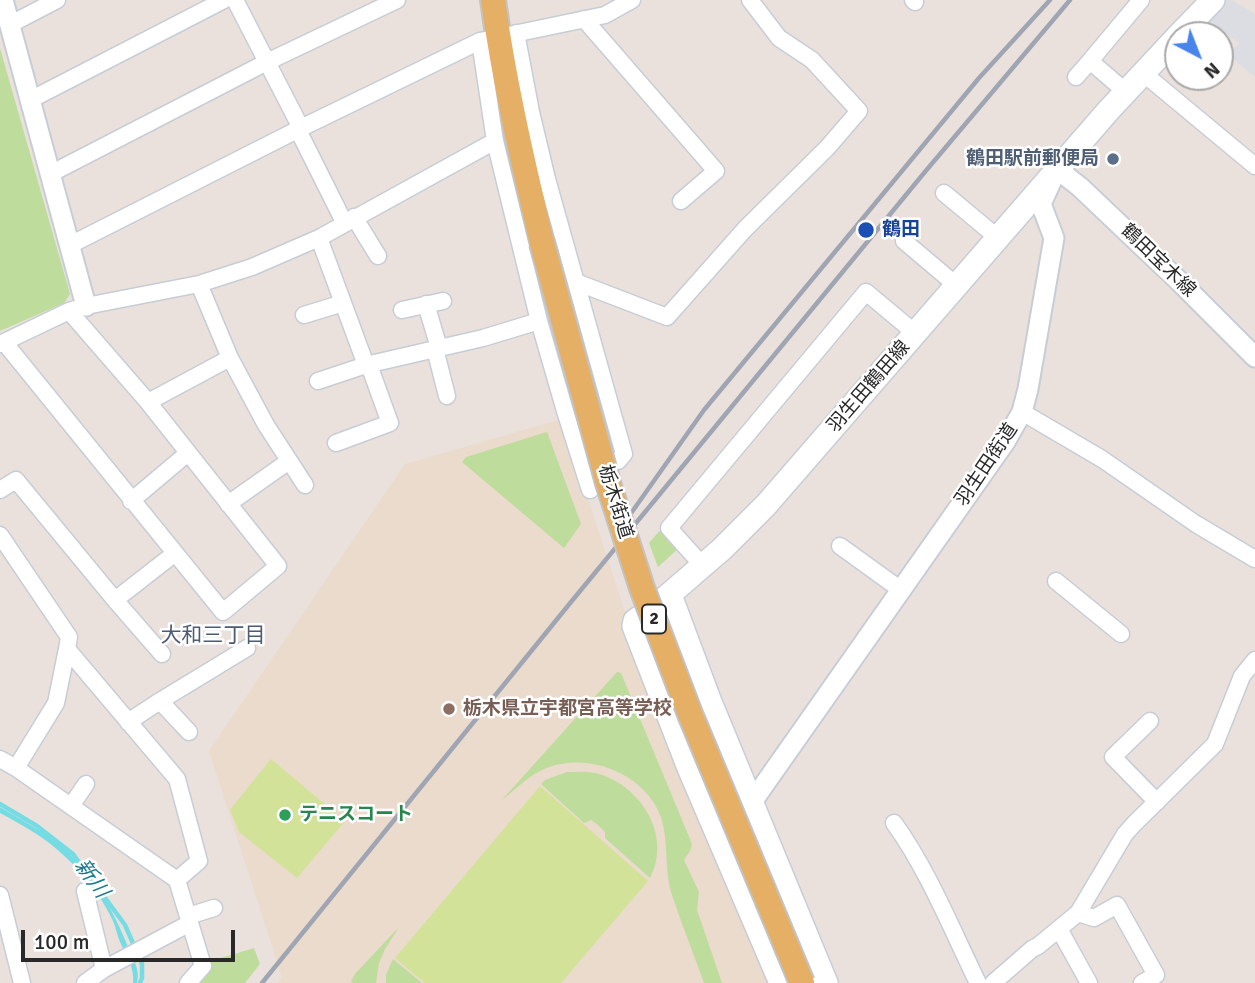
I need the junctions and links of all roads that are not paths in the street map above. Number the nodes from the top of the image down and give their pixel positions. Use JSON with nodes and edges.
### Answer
{"nodes":[{"id":1,"x":3,"y":0,"type":"edge"},
{"id":2,"x":57,"y":0,"type":"edge"},
{"id":3,"x":224,"y":0,"type":"edge"},
{"id":4,"x":236,"y":0,"type":"edge"},
{"id":5,"x":397,"y":0,"type":"edge"},
{"id":6,"x":493,"y":0,"type":"edge"},
{"id":7,"x":632,"y":0,"type":"edge"},
{"id":8,"x":750,"y":0,"type":"edge"},
{"id":9,"x":1213,"y":0,"type":"edge"},
{"id":10,"x":1145,"y":3,"type":"edge"},
{"id":11,"x":584,"y":19,"type":"junction"},
{"id":12,"x":1192,"y":21,"type":"edge"},
{"id":13,"x":9,"y":25,"type":"junction"},
{"id":14,"x":498,"y":37,"type":"junction"},
{"id":15,"x":1164,"y":50,"type":"edge"},
{"id":16,"x":1090,"y":61,"type":"junction"},
{"id":17,"x":267,"y":62,"type":"junction"},
{"id":18,"x":1143,"y":73,"type":"junction"},
{"id":19,"x":1076,"y":77,"type":"dead end"},
{"id":20,"x":1126,"y":92,"type":"junction"},
{"id":21,"x":30,"y":100,"type":"junction"},
{"id":22,"x":300,"y":129,"type":"junction"},
{"id":23,"x":495,"y":141,"type":"junction"},
{"id":24,"x":1255,"y":166,"type":"edge"},
{"id":25,"x":1057,"y":169,"type":"junction"},
{"id":26,"x":50,"y":174,"type":"junction"},
{"id":27,"x":944,"y":193,"type":"dead end"},
{"id":28,"x":681,"y":201,"type":"dead end"},
{"id":29,"x":349,"y":220,"type":"junction"},
{"id":30,"x":319,"y":238,"type":"junction"},
{"id":31,"x":998,"y":238,"type":"junction"},
{"id":32,"x":904,"y":242,"type":"dead end"},
{"id":33,"x":70,"y":246,"type":"junction"},
{"id":34,"x":378,"y":256,"type":"dead end"},
{"id":35,"x":576,"y":282,"type":"junction"},
{"id":36,"x":200,"y":284,"type":"junction"},
{"id":37,"x":956,"y":285,"type":"junction"},
{"id":38,"x":443,"y":301,"type":"dead end"},
{"id":39,"x":343,"y":303,"type":"junction"},
{"id":40,"x":426,"y":304,"type":"junction"},
{"id":41,"x":78,"y":309,"type":"junction"},
{"id":42,"x":402,"y":310,"type":"dead end"},
{"id":43,"x":304,"y":315,"type":"dead end"},
{"id":44,"x":539,"y":321,"type":"junction"},
{"id":45,"x":915,"y":333,"type":"junction"},
{"id":46,"x":2,"y":343,"type":"edge"},
{"id":47,"x":437,"y":349,"type":"junction"},
{"id":48,"x":1255,"y":357,"type":"edge"},
{"id":49,"x":230,"y":358,"type":"junction"},
{"id":50,"x":368,"y":365,"type":"junction"},
{"id":51,"x":318,"y":381,"type":"dead end"},
{"id":52,"x":447,"y":396,"type":"dead end"},
{"id":53,"x":148,"y":402,"type":"junction"},
{"id":54,"x":1022,"y":412,"type":"junction"},
{"id":55,"x":336,"y":443,"type":"dead end"},
{"id":56,"x":188,"y":453,"type":"junction"},
{"id":57,"x":289,"y":461,"type":"junction"},
{"id":58,"x":618,"y":461,"type":"dead end"},
{"id":59,"x":306,"y":485,"type":"dead end"},
{"id":60,"x":595,"y":485,"type":"dead end"},
{"id":61,"x":0,"y":490,"type":"edge"},
{"id":62,"x":131,"y":501,"type":"junction"},
{"id":63,"x":228,"y":503,"type":"junction"},
{"id":64,"x":0,"y":535,"type":"edge"},
{"id":65,"x":840,"y":546,"type":"dead end"},
{"id":66,"x":174,"y":554,"type":"junction"},
{"id":67,"x":1255,"y":559,"type":"edge"},
{"id":68,"x":703,"y":566,"type":"junction"},
{"id":69,"x":1056,"y":581,"type":"dead end"},
{"id":70,"x":901,"y":590,"type":"junction"},
{"id":71,"x":115,"y":600,"type":"junction"},
{"id":72,"x":639,"y":618,"type":"dead end"},
{"id":73,"x":1121,"y":634,"type":"dead end"},
{"id":74,"x":247,"y":648,"type":"dead end"},
{"id":75,"x":67,"y":649,"type":"junction"},
{"id":76,"x":162,"y":654,"type":"dead end"},
{"id":77,"x":1255,"y":660,"type":"edge"},
{"id":78,"x":160,"y":701,"type":"junction"},
{"id":79,"x":1150,"y":721,"type":"dead end"},
{"id":80,"x":128,"y":722,"type":"junction"},
{"id":81,"x":189,"y":732,"type":"dead end"},
{"id":82,"x":0,"y":759,"type":"edge"},
{"id":83,"x":16,"y":768,"type":"junction"},
{"id":84,"x":86,"y":784,"type":"dead end"},
{"id":85,"x":752,"y":802,"type":"junction"},
{"id":86,"x":1157,"y":802,"type":"junction"},
{"id":87,"x":71,"y":806,"type":"junction"},
{"id":88,"x":894,"y":823,"type":"dead end"},
{"id":89,"x":177,"y":880,"type":"junction"},
{"id":90,"x":85,"y":891,"type":"dead end"},
{"id":91,"x":0,"y":894,"type":"edge"},
{"id":92,"x":214,"y":908,"type":"dead end"},
{"id":93,"x":1078,"y":913,"type":"junction"},
{"id":94,"x":189,"y":919,"type":"junction"},
{"id":95,"x":1059,"y":929,"type":"junction"},
{"id":96,"x":104,"y":969,"type":"junction"},
{"id":97,"x":22,"y":983,"type":"edge"},
{"id":98,"x":85,"y":983,"type":"edge"},
{"id":99,"x":188,"y":983,"type":"edge"},
{"id":100,"x":781,"y":983,"type":"edge"},
{"id":101,"x":802,"y":983,"type":"edge"},
{"id":102,"x":825,"y":983,"type":"edge"},
{"id":103,"x":978,"y":983,"type":"edge"},
{"id":104,"x":993,"y":983,"type":"edge"},
{"id":105,"x":1089,"y":983,"type":"edge"},
{"id":106,"x":1142,"y":983,"type":"edge"}],
"edges":[{"from":1,"to":13,"type":"street"},
{"from":2,"to":13,"type":"street"},
{"from":3,"to":21,"type":"street"},
{"from":4,"to":17,"type":"street"},
{"from":5,"to":17,"type":"street"},
{"from":6,"to":14,"type":"main road","name":"栃木街道","number":"2"},
{"from":7,"to":11,"type":"street"},
{"from":8,"to":35,"type":"street"},
{"from":9,"to":12,"type":"main road","name":"羽生田街道"},
{"from":10,"to":16,"type":"street"},
{"from":11,"to":14,"type":"street"},
{"from":11,"to":28,"type":"street"},
{"from":13,"to":21,"type":"street"},
{"from":14,"to":22,"type":"street"},
{"from":14,"to":23,"type":"street"},
{"from":14,"to":35,"type":"street"},
{"from":14,"to":101,"type":"main road","name":"栃木街道","number":"2","bridge":true},
{"from":15,"to":18,"type":"main road","name":"羽生田街道"},
{"from":16,"to":19,"type":"street"},
{"from":16,"to":20,"type":"street"},
{"from":17,"to":22,"type":"street"},
{"from":17,"to":26,"type":"street"},
{"from":18,"to":20,"type":"main road","name":"羽生田街道"},
{"from":18,"to":24,"type":"street"},
{"from":20,"to":25,"type":"main road","name":"羽生田街道"},
{"from":21,"to":26,"type":"street"},
{"from":22,"to":29,"type":"street"},
{"from":22,"to":33,"type":"street"},
{"from":23,"to":29,"type":"street"},
{"from":23,"to":44,"type":"street"},
{"from":25,"to":31,"type":"main road","name":"羽生田鶴田線"},
{"from":25,"to":48,"type":"street","name":"鶴田宝木線"},
{"from":25,"to":54,"type":"street","name":"羽生田街道"},
{"from":26,"to":33,"type":"street"},
{"from":27,"to":31,"type":"street"},
{"from":29,"to":30,"type":"street"},
{"from":29,"to":34,"type":"street"},
{"from":30,"to":36,"type":"street"},
{"from":30,"to":39,"type":"street"},
{"from":31,"to":37,"type":"main road","name":"羽生田鶴田線"},
{"from":32,"to":37,"type":"street"},
{"from":33,"to":41,"type":"street"},
{"from":35,"to":58,"type":"street"},
{"from":36,"to":41,"type":"street"},
{"from":36,"to":49,"type":"street"},
{"from":37,"to":45,"type":"main road","name":"羽生田鶴田線"},
{"from":38,"to":40,"type":"street"},
{"from":39,"to":43,"type":"street"},
{"from":39,"to":50,"type":"street"},
{"from":40,"to":42,"type":"street"},
{"from":40,"to":47,"type":"street"},
{"from":41,"to":46,"type":"street"},
{"from":41,"to":53,"type":"street"},
{"from":44,"to":47,"type":"street"},
{"from":44,"to":60,"type":"street"},
{"from":45,"to":68,"type":"main road","name":"羽生田鶴田線"},
{"from":45,"to":68,"type":"street"},
{"from":46,"to":62,"type":"street"},
{"from":47,"to":50,"type":"street"},
{"from":47,"to":52,"type":"street"},
{"from":49,"to":53,"type":"street"},
{"from":49,"to":57,"type":"street"},
{"from":50,"to":51,"type":"street"},
{"from":50,"to":55,"type":"street"},
{"from":53,"to":56,"type":"street"},
{"from":54,"to":67,"type":"street"},
{"from":54,"to":70,"type":"street","name":"羽生田街道"},
{"from":56,"to":62,"type":"street"},
{"from":56,"to":63,"type":"street"},
{"from":57,"to":59,"type":"street"},
{"from":57,"to":63,"type":"street"},
{"from":61,"to":71,"type":"street"},
{"from":62,"to":66,"type":"street"},
{"from":63,"to":66,"type":"street"},
{"from":64,"to":75,"type":"street"},
{"from":65,"to":70,"type":"street"},
{"from":66,"to":71,"type":"street"},
{"from":68,"to":85,"type":"main road","name":"羽生田鶴田線"},
{"from":69,"to":73,"type":"street"},
{"from":70,"to":85,"type":"street","name":"羽生田街道"},
{"from":71,"to":76,"type":"street"},
{"from":72,"to":100,"type":"main road"},
{"from":74,"to":78,"type":"street"},
{"from":75,"to":80,"type":"street"},
{"from":75,"to":83,"type":"street"},
{"from":77,"to":86,"type":"street"},
{"from":78,"to":80,"type":"street"},
{"from":78,"to":81,"type":"street"},
{"from":79,"to":86,"type":"street"},
{"from":80,"to":89,"type":"street"},
{"from":82,"to":83,"type":"street"},
{"from":83,"to":87,"type":"street"},
{"from":84,"to":87,"type":"street"},
{"from":85,"to":102,"type":"main road","name":"羽生田鶴田線"},
{"from":86,"to":93,"type":"street"},
{"from":87,"to":89,"type":"street"},
{"from":88,"to":103,"type":"street"},
{"from":89,"to":94,"type":"street"},
{"from":90,"to":96,"type":"street"},
{"from":91,"to":97,"type":"street"},
{"from":92,"to":94,"type":"street"},
{"from":93,"to":95,"type":"street"},
{"from":93,"to":106,"type":"street"},
{"from":94,"to":96,"type":"street"},
{"from":94,"to":99,"type":"street"},
{"from":95,"to":104,"type":"street"},
{"from":95,"to":105,"type":"street"},
{"from":96,"to":98,"type":"street"}]}
